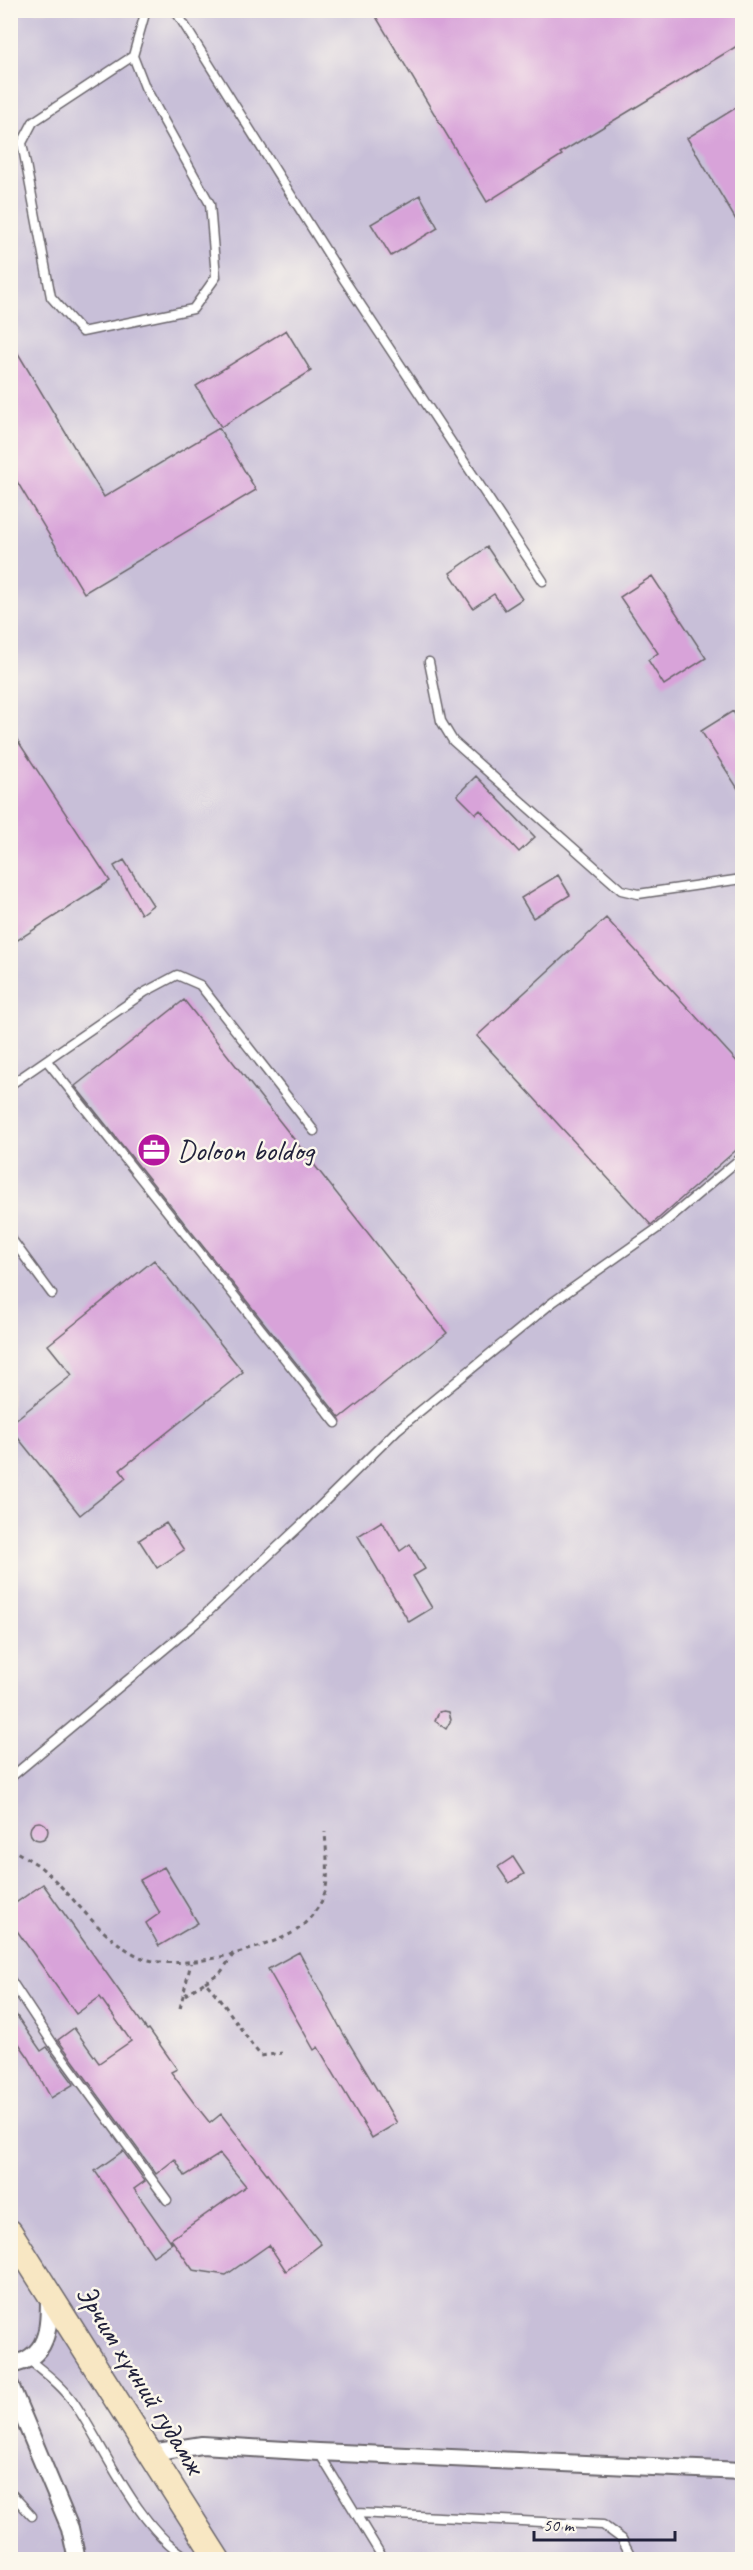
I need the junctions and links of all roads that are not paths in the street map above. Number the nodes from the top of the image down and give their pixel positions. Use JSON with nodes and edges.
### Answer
{"nodes":[{"id":1,"x":146,"y":10,"type":"edge"},
{"id":2,"x":175,"y":10,"type":"edge"},
{"id":3,"x":133,"y":56,"type":"junction"},
{"id":4,"x":543,"y":581,"type":"dead end"},
{"id":5,"x":429,"y":662,"type":"dead end"},
{"id":6,"x":742,"y":879,"type":"edge"},
{"id":7,"x":47,"y":1061,"type":"junction"},
{"id":8,"x":10,"y":1085,"type":"edge"},
{"id":9,"x":314,"y":1131,"type":"dead end"},
{"id":10,"x":742,"y":1157,"type":"edge"},
{"id":11,"x":10,"y":1237,"type":"edge"},
{"id":12,"x":52,"y":1294,"type":"dead end"},
{"id":13,"x":336,"y":1423,"type":"dead end"},
{"id":14,"x":10,"y":1778,"type":"edge"},
{"id":15,"x":10,"y":1979,"type":"edge"},
{"id":16,"x":167,"y":2200,"type":"dead end"},
{"id":17,"x":10,"y":2232,"type":"edge"},
{"id":18,"x":49,"y":2293,"type":"junction"},
{"id":19,"x":28,"y":2359,"type":"junction"},
{"id":20,"x":10,"y":2365,"type":"edge"},
{"id":21,"x":10,"y":2385,"type":"edge"},
{"id":22,"x":319,"y":2452,"type":"junction"},
{"id":23,"x":151,"y":2453,"type":"junction"},
{"id":24,"x":742,"y":2471,"type":"edge"},
{"id":25,"x":10,"y":2492,"type":"edge"},
{"id":26,"x":356,"y":2513,"type":"junction"},
{"id":27,"x":32,"y":2516,"type":"dead end"},
{"id":28,"x":77,"y":2559,"type":"edge"},
{"id":29,"x":200,"y":2559,"type":"edge"},
{"id":30,"x":219,"y":2559,"type":"edge"},
{"id":31,"x":384,"y":2559,"type":"edge"},
{"id":32,"x":633,"y":2559,"type":"edge"}],
"edges":[{"from":1,"to":3,"type":"lane"},
{"from":2,"to":4,"type":"lane"},
{"from":3,"to":3,"type":"lane"},
{"from":5,"to":6,"type":"lane"},
{"from":7,"to":8,"type":"lane"},
{"from":7,"to":9,"type":"lane"},
{"from":7,"to":13,"type":"lane"},
{"from":10,"to":14,"type":"lane"},
{"from":11,"to":12,"type":"lane"},
{"from":15,"to":16,"type":"lane"},
{"from":17,"to":18,"type":"main road","name":"Эрчим хүчний гудамж"},
{"from":18,"to":19,"type":"street"},
{"from":18,"to":23,"type":"main road","name":"Эрчим хүчний гудамж"},
{"from":19,"to":20,"type":"street"},
{"from":19,"to":29,"type":"lane"},
{"from":21,"to":28,"type":"street"},
{"from":22,"to":23,"type":"street"},
{"from":22,"to":24,"type":"street"},
{"from":22,"to":26,"type":"lane"},
{"from":23,"to":30,"type":"main road","name":"Эрчим хүчний гудамж"},
{"from":25,"to":27,"type":"lane"},
{"from":26,"to":31,"type":"lane"},
{"from":26,"to":32,"type":"lane"}]}
